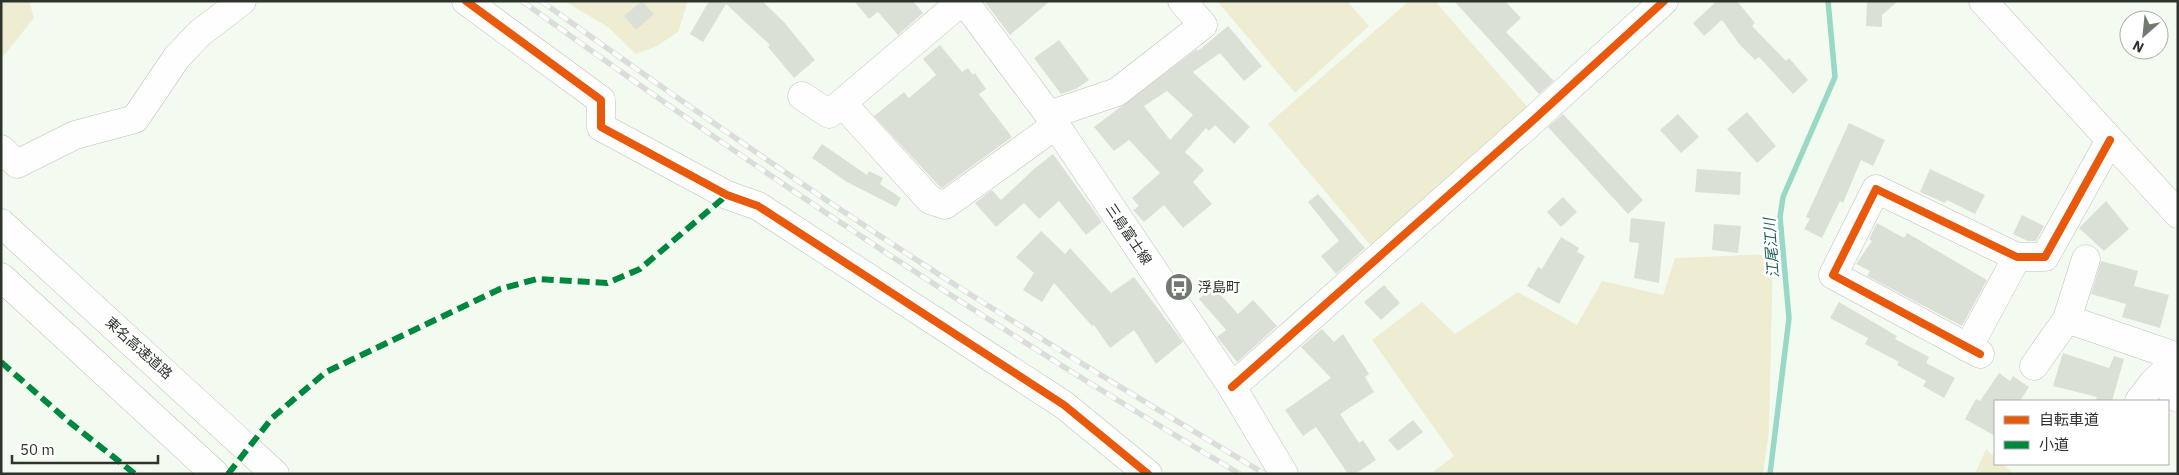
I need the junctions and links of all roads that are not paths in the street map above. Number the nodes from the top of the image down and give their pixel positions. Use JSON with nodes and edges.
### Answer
{"nodes":[{"id":1,"x":242,"y":1,"type":"edge"},
{"id":2,"x":466,"y":1,"type":"edge"},
{"id":3,"x":963,"y":1,"type":"edge"},
{"id":4,"x":1182,"y":1,"type":"edge"},
{"id":5,"x":1664,"y":1,"type":"edge"},
{"id":6,"x":1982,"y":1,"type":"edge"},
{"id":7,"x":802,"y":96,"type":"dead end"},
{"id":8,"x":842,"y":103,"type":"junction"},
{"id":9,"x":1053,"y":120,"type":"junction"},
{"id":10,"x":2110,"y":140,"type":"junction"},
{"id":11,"x":1,"y":150,"type":"edge"},
{"id":12,"x":2178,"y":214,"type":"edge"},
{"id":13,"x":1,"y":223,"type":"edge"},
{"id":14,"x":2018,"y":257,"type":"junction"},
{"id":15,"x":2086,"y":259,"type":"dead end"},
{"id":16,"x":1,"y":277,"type":"edge"},
{"id":17,"x":2066,"y":319,"type":"junction"},
{"id":18,"x":2171,"y":364,"type":"edge"},
{"id":19,"x":2034,"y":366,"type":"dead end"},
{"id":20,"x":1232,"y":387,"type":"junction"},
{"id":21,"x":2178,"y":398,"type":"edge"},
{"id":22,"x":2140,"y":400,"type":"edge"},
{"id":23,"x":1278,"y":472,"type":"edge"},
{"id":24,"x":215,"y":474,"type":"edge"},
{"id":25,"x":276,"y":474,"type":"edge"},
{"id":26,"x":1148,"y":474,"type":"edge"}],
"edges":[{"from":1,"to":11,"type":"main road"},
{"from":2,"to":26,"type":"main road"},
{"from":3,"to":8,"type":"main road"},
{"from":3,"to":9,"type":"main road","name":"三島富士線"},
{"from":4,"to":9,"type":"main road"},
{"from":5,"to":20,"type":"main road"},
{"from":6,"to":10,"type":"main road"},
{"from":7,"to":8,"type":"main road"},
{"from":8,"to":9,"type":"main road"},
{"from":9,"to":20,"type":"main road","name":"三島富士線"},
{"from":10,"to":12,"type":"main road"},
{"from":10,"to":14,"type":"main road"},
{"from":13,"to":25,"type":"main road","name":"東名高速道路"},
{"from":14,"to":14,"type":"main road"},
{"from":15,"to":17,"type":"main road"},
{"from":16,"to":24,"type":"main road"},
{"from":17,"to":18,"type":"main road"},
{"from":17,"to":19,"type":"main road"},
{"from":18,"to":21,"type":"main road"},
{"from":18,"to":22,"type":"main road"},
{"from":20,"to":23,"type":"main road","name":"三島富士線"}]}
